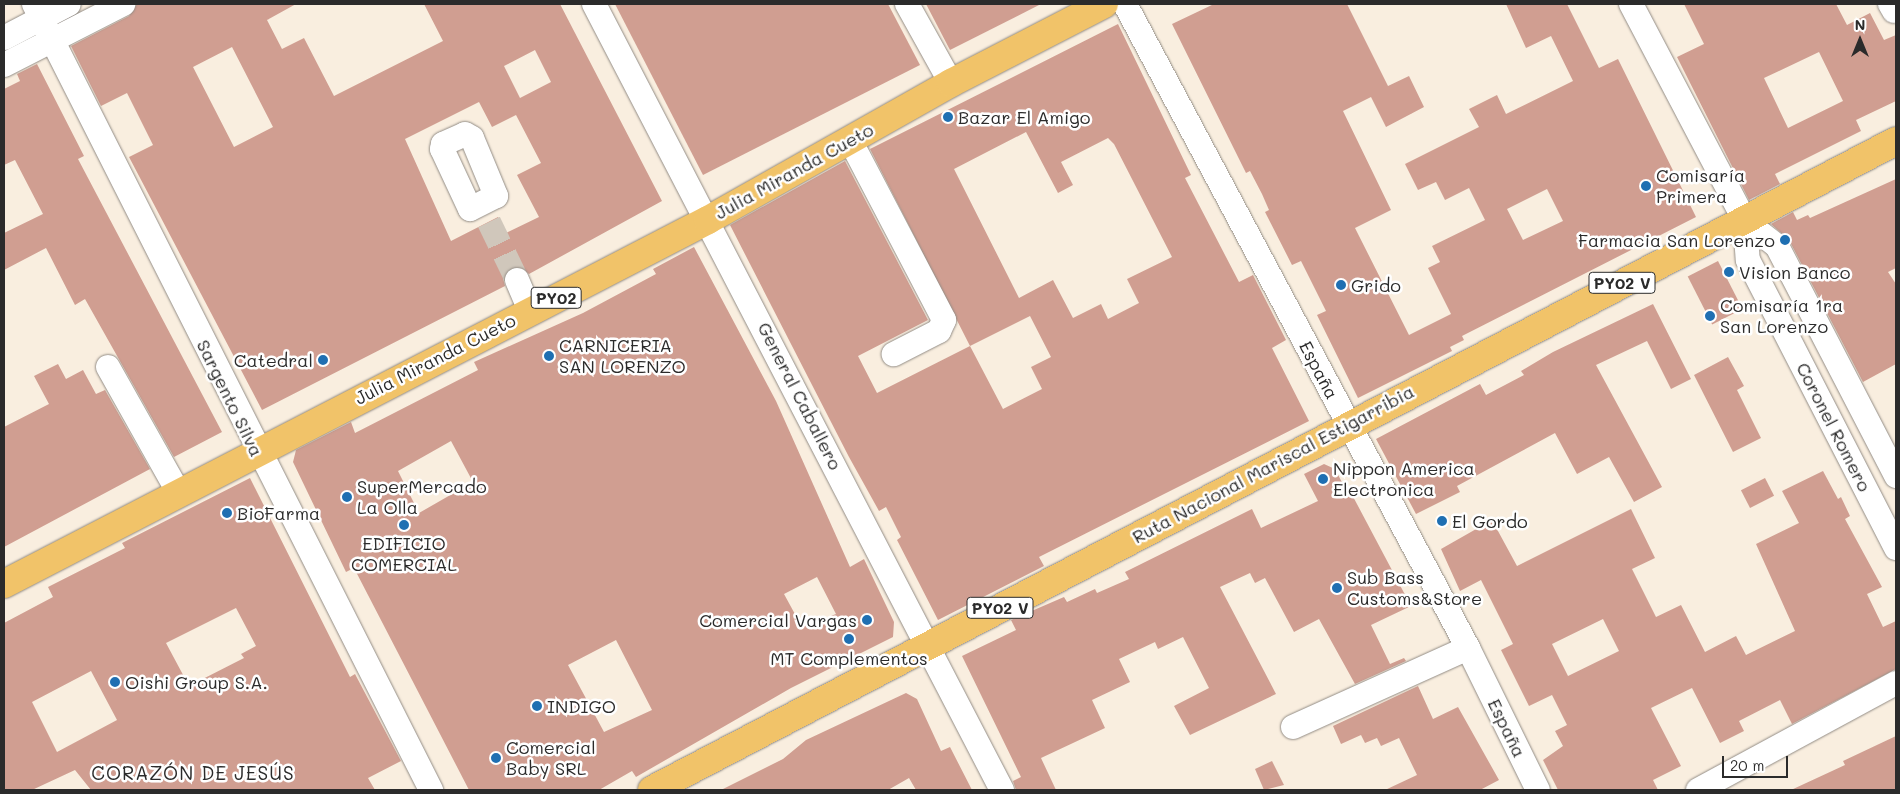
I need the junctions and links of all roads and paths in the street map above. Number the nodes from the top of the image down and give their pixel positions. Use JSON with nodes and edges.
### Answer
{"nodes":[{"id":1,"x":69,"y":4,"type":"edge"},
{"id":2,"x":123,"y":4,"type":"edge"},
{"id":3,"x":594,"y":4,"type":"edge"},
{"id":4,"x":907,"y":4,"type":"edge"},
{"id":5,"x":1104,"y":4,"type":"edge"},
{"id":6,"x":1125,"y":4,"type":"edge"},
{"id":7,"x":1631,"y":4,"type":"edge"},
{"id":8,"x":38,"y":11,"type":"edge"},
{"id":9,"x":4,"y":38,"type":"edge"},
{"id":10,"x":52,"y":41,"type":"junction"},
{"id":11,"x":4,"y":65,"type":"edge"},
{"id":12,"x":951,"y":83,"type":"junction"},
{"id":13,"x":850,"y":140,"type":"junction"},
{"id":14,"x":1896,"y":141,"type":"edge"},
{"id":15,"x":708,"y":220,"type":"junction"},
{"id":16,"x":1745,"y":221,"type":"junction"},
{"id":17,"x":516,"y":280,"type":"tunnel mouth"},
{"id":18,"x":530,"y":311,"type":"junction"},
{"id":19,"x":894,"y":354,"type":"dead end"},
{"id":20,"x":108,"y":367,"type":"dead end"},
{"id":21,"x":1347,"y":424,"type":"junction"},
{"id":22,"x":256,"y":451,"type":"junction"},
{"id":23,"x":1896,"y":476,"type":"edge"},
{"id":24,"x":177,"y":490,"type":"junction"},
{"id":25,"x":1896,"y":548,"type":"edge"},
{"id":26,"x":4,"y":584,"type":"edge"},
{"id":27,"x":929,"y":645,"type":"junction"},
{"id":28,"x":1468,"y":648,"type":"junction"},
{"id":29,"x":1896,"y":683,"type":"edge"},
{"id":30,"x":1293,"y":727,"type":"dead end"},
{"id":31,"x":431,"y":790,"type":"edge"},
{"id":32,"x":652,"y":790,"type":"edge"},
{"id":33,"x":1002,"y":790,"type":"edge"},
{"id":34,"x":1538,"y":790,"type":"edge"},
{"id":35,"x":1698,"y":790,"type":"edge"}],
"edges":[{"from":1,"to":8,"type":"street"},
{"from":2,"to":10,"type":"street"},
{"from":3,"to":15,"type":"street","name":"General Caballero"},
{"from":4,"to":12,"type":"street"},
{"from":5,"to":12,"type":"highway","name":"Julia Miranda Cueto","number":"PY02"},
{"from":6,"to":21,"type":"street","name":"España"},
{"from":7,"to":16,"type":"street","name":"Coronel Romero"},
{"from":8,"to":9,"type":"street"},
{"from":8,"to":10,"type":"street","name":"Sargento Silva"},
{"from":10,"to":11,"type":"street"},
{"from":10,"to":22,"type":"street","name":"Sargento Silva"},
{"from":12,"to":13,"type":"highway","name":"Julia Miranda Cueto","number":"PY02"},
{"from":13,"to":15,"type":"highway","name":"Julia Miranda Cueto","number":"PY02"},
{"from":13,"to":19,"type":"street"},
{"from":14,"to":16,"type":"highway","name":"Ruta Nacional Mariscal Estigarribia","number":"PY02 V"},
{"from":15,"to":18,"type":"highway","name":"Julia Miranda Cueto","number":"PY02"},
{"from":15,"to":27,"type":"street","name":"General Caballero"},
{"from":16,"to":21,"type":"highway","name":"Ruta Nacional Mariscal Estigarribia","number":"PY02 V"},
{"from":16,"to":23,"type":"street","name":"Coronel Romero"},
{"from":16,"to":25,"type":"street","name":"Coronel Romero"},
{"from":17,"to":18,"type":"street"},
{"from":18,"to":22,"type":"highway","name":"Julia Miranda Cueto","number":"PY02"},
{"from":20,"to":24,"type":"street"},
{"from":21,"to":27,"type":"highway","name":"Ruta Nacional Mariscal Estigarribia","number":"PY02 V"},
{"from":21,"to":28,"type":"street","name":"España"},
{"from":22,"to":24,"type":"highway","name":"Julia Miranda Cueto","number":"PY02"},
{"from":22,"to":31,"type":"street","name":"Sargento Silva"},
{"from":24,"to":26,"type":"highway","name":"Julia Miranda Cueto","number":"PY02"},
{"from":27,"to":32,"type":"highway","name":"Ruta Nacional Mariscal Estigarribia","number":"PY02 V"},
{"from":27,"to":33,"type":"street","name":"General Caballero"},
{"from":28,"to":30,"type":"street"},
{"from":28,"to":34,"type":"street","name":"España"},
{"from":29,"to":35,"type":"street"}]}
